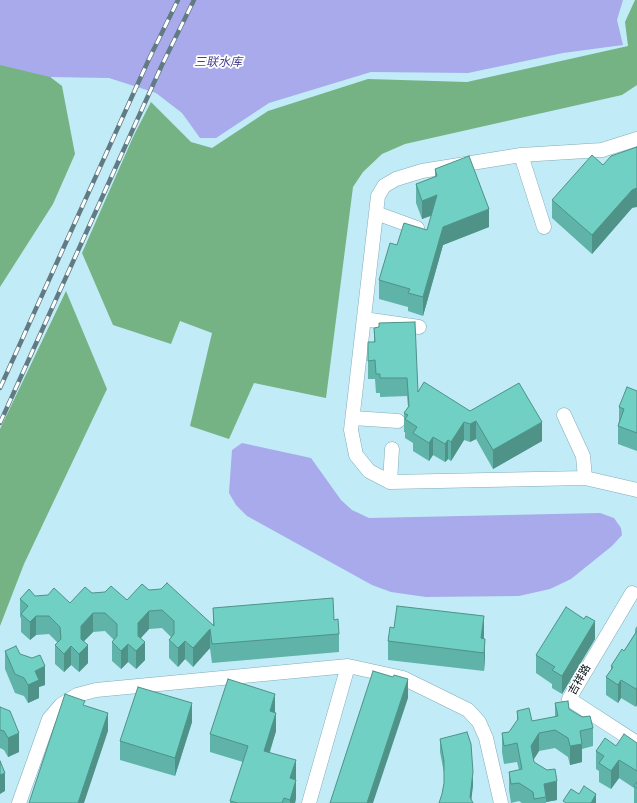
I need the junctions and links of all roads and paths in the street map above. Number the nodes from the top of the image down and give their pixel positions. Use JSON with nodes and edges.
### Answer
{"nodes":[{"id":1,"x":637,"y":139,"type":"edge"},
{"id":2,"x":521,"y":155,"type":"junction"},
{"id":3,"x":376,"y":213,"type":"junction"},
{"id":4,"x":544,"y":227,"type":"dead end"},
{"id":5,"x":417,"y":228,"type":"edge"},
{"id":6,"x":364,"y":319,"type":"junction"},
{"id":7,"x":418,"y":327,"type":"dead end"},
{"id":8,"x":564,"y":415,"type":"dead end"},
{"id":9,"x":352,"y":418,"type":"junction"},
{"id":10,"x":398,"y":421,"type":"dead end"},
{"id":11,"x":392,"y":449,"type":"dead end"},
{"id":12,"x":585,"y":478,"type":"junction"},
{"id":13,"x":390,"y":482,"type":"junction"},
{"id":14,"x":637,"y":490,"type":"edge"},
{"id":15,"x":632,"y":593,"type":"dead end"},
{"id":16,"x":348,"y":666,"type":"junction"},
{"id":17,"x":637,"y":743,"type":"edge"},
{"id":18,"x":18,"y":803,"type":"edge"},
{"id":19,"x":309,"y":803,"type":"edge"},
{"id":20,"x":501,"y":803,"type":"edge"}],
"edges":[{"from":1,"to":2,"type":"street"},
{"from":2,"to":3,"type":"street"},
{"from":2,"to":4,"type":"street"},
{"from":3,"to":5,"type":"street"},
{"from":3,"to":6,"type":"street"},
{"from":6,"to":7,"type":"street"},
{"from":6,"to":9,"type":"street"},
{"from":8,"to":12,"type":"street"},
{"from":9,"to":10,"type":"street"},
{"from":9,"to":13,"type":"street"},
{"from":11,"to":13,"type":"street"},
{"from":12,"to":13,"type":"street"},
{"from":12,"to":14,"type":"street"},
{"from":15,"to":17,"type":"street","name":"吉祥路"},
{"from":16,"to":18,"type":"street"},
{"from":16,"to":19,"type":"street"},
{"from":16,"to":20,"type":"street"}]}
